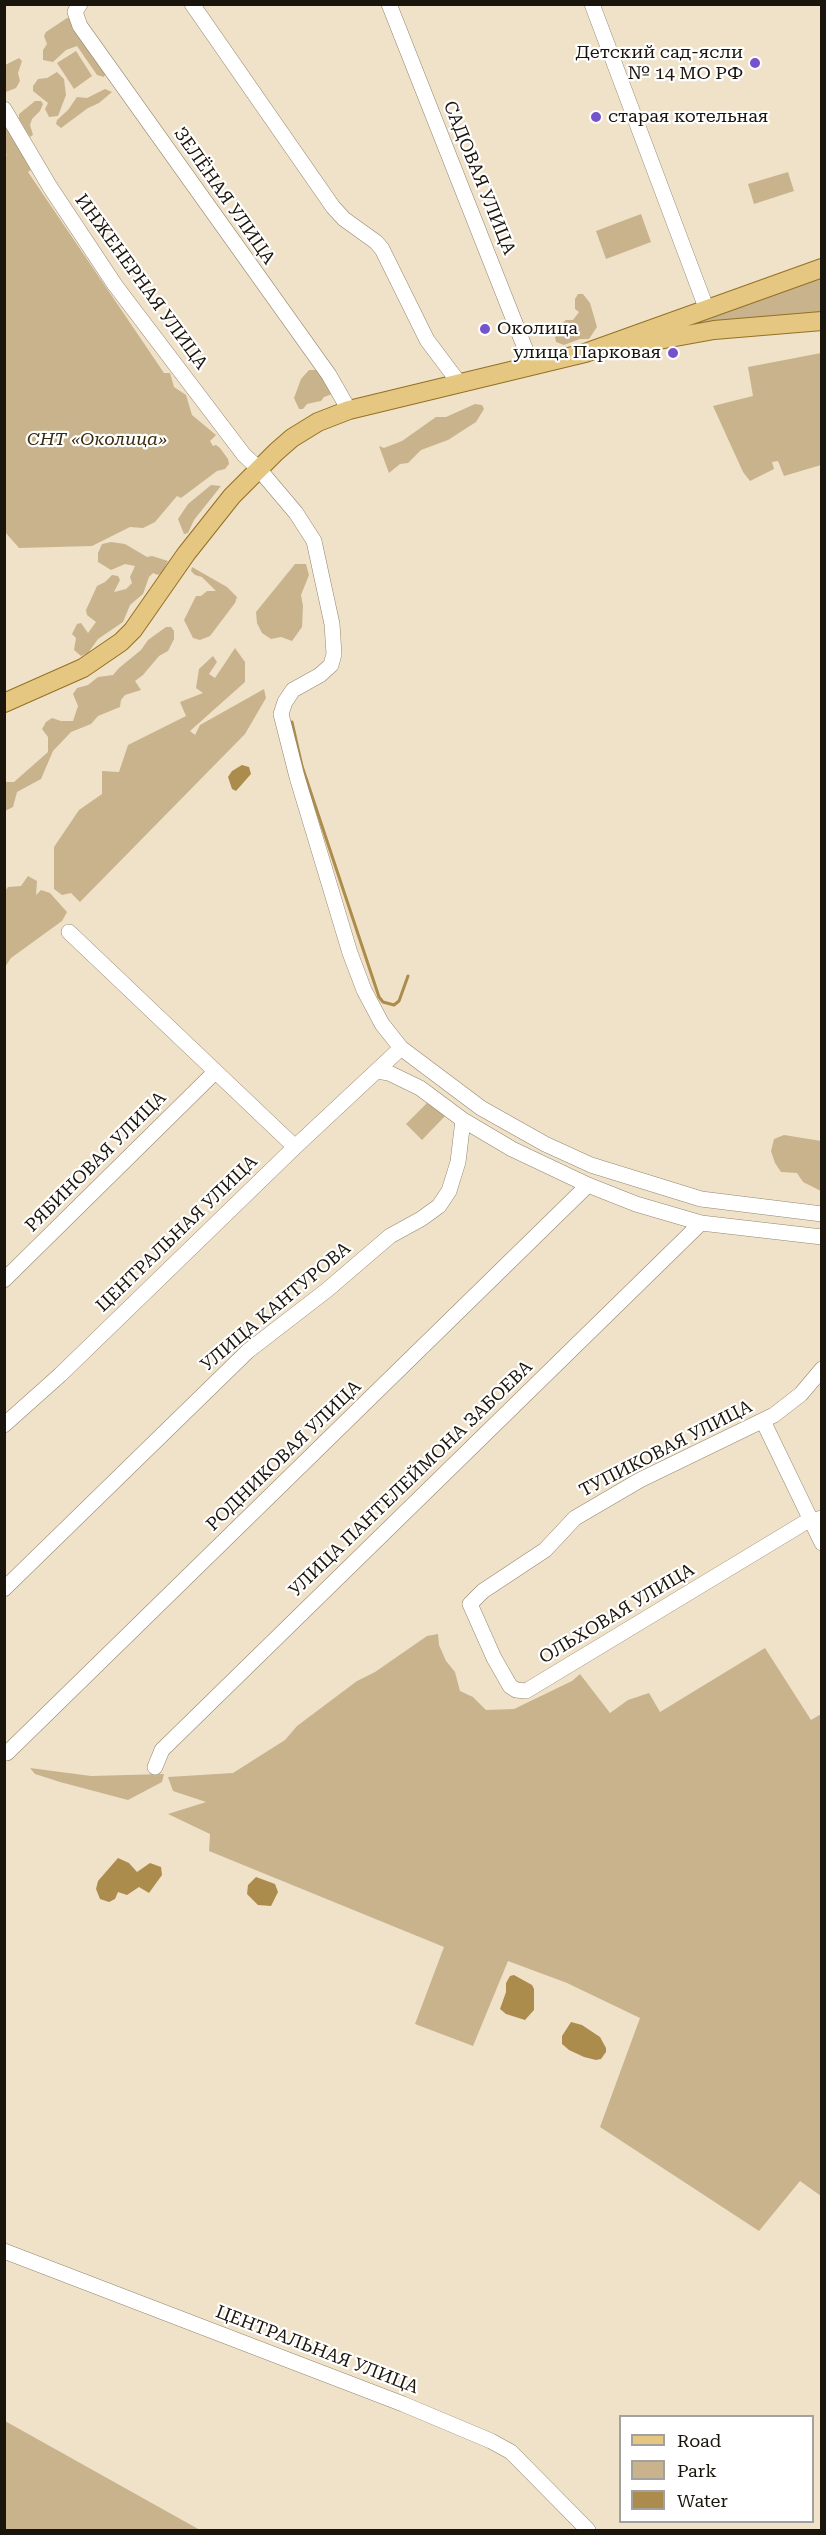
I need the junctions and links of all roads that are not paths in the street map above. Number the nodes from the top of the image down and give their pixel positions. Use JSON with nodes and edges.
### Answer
{"nodes":[{"id":1,"x":80,"y":4,"type":"edge"},
{"id":2,"x":192,"y":4,"type":"edge"},
{"id":3,"x":389,"y":4,"type":"edge"},
{"id":4,"x":592,"y":4,"type":"edge"},
{"id":5,"x":4,"y":109,"type":"edge"},
{"id":6,"x":822,"y":268,"type":"edge"},
{"id":7,"x":707,"y":310,"type":"junction"},
{"id":8,"x":822,"y":321,"type":"edge"},
{"id":9,"x":585,"y":353,"type":"junction"},
{"id":10,"x":532,"y":366,"type":"junction"},
{"id":11,"x":460,"y":384,"type":"junction"},
{"id":12,"x":349,"y":410,"type":"junction"},
{"id":13,"x":258,"y":468,"type":"junction"},
{"id":14,"x":4,"y":703,"type":"edge"},
{"id":15,"x":69,"y":932,"type":"dead end"},
{"id":16,"x":401,"y":1048,"type":"junction"},
{"id":17,"x":377,"y":1071,"type":"junction"},
{"id":18,"x":215,"y":1072,"type":"junction"},
{"id":19,"x":463,"y":1120,"type":"junction"},
{"id":20,"x":295,"y":1147,"type":"junction"},
{"id":21,"x":588,"y":1185,"type":"junction"},
{"id":22,"x":822,"y":1214,"type":"edge"},
{"id":23,"x":701,"y":1223,"type":"junction"},
{"id":24,"x":822,"y":1237,"type":"edge"},
{"id":25,"x":4,"y":1280,"type":"edge"},
{"id":26,"x":820,"y":1374,"type":"edge"},
{"id":27,"x":763,"y":1421,"type":"junction"},
{"id":28,"x":4,"y":1425,"type":"edge"},
{"id":29,"x":816,"y":1520,"type":"edge"},
{"id":30,"x":822,"y":1544,"type":"edge"},
{"id":31,"x":4,"y":1589,"type":"edge"},
{"id":32,"x":470,"y":1604,"type":"joint"},
{"id":33,"x":7,"y":1753,"type":"dead end"},
{"id":34,"x":155,"y":1767,"type":"dead end"},
{"id":35,"x":4,"y":2251,"type":"edge"},
{"id":36,"x":588,"y":2530,"type":"edge"}],
"edges":[{"from":1,"to":12,"type":"street","name":"ЗЕЛЁНАЯ УЛИЦА"},
{"from":2,"to":11,"type":"street"},
{"from":3,"to":10,"type":"street","name":"САДОВАЯ УЛИЦА"},
{"from":4,"to":7,"type":"street"},
{"from":5,"to":13,"type":"street","name":"ИНЖЕНЕРНАЯ УЛИЦА"},
{"from":6,"to":7,"type":"main road"},
{"from":7,"to":9,"type":"main road"},
{"from":8,"to":9,"type":"main road"},
{"from":9,"to":10,"type":"main road"},
{"from":10,"to":11,"type":"main road"},
{"from":11,"to":12,"type":"main road"},
{"from":12,"to":13,"type":"main road"},
{"from":13,"to":14,"type":"main road"},
{"from":13,"to":16,"type":"street","name":"ИНЖЕНЕРНАЯ УЛИЦА"},
{"from":15,"to":18,"type":"street"},
{"from":16,"to":17,"type":"street","name":"ЦЕНТРАЛЬНАЯ УЛИЦА"},
{"from":16,"to":22,"type":"street"},
{"from":17,"to":19,"type":"street"},
{"from":17,"to":20,"type":"street","name":"ЦЕНТРАЛЬНАЯ УЛИЦА"},
{"from":18,"to":20,"type":"street"},
{"from":18,"to":25,"type":"street","name":"РЯБИНОВАЯ УЛИЦА"},
{"from":19,"to":21,"type":"street"},
{"from":19,"to":31,"type":"street","name":"УЛИЦА КАНТУРОВА"},
{"from":20,"to":28,"type":"street","name":"ЦЕНТРАЛЬНАЯ УЛИЦА"},
{"from":21,"to":23,"type":"street"},
{"from":21,"to":33,"type":"street","name":"РОДНИКОВАЯ УЛИЦА"},
{"from":23,"to":24,"type":"street"},
{"from":23,"to":34,"type":"street","name":"УЛИЦА ПАНТЕЛЕЙМОНА ЗАБОЕВА"},
{"from":26,"to":27,"type":"street","name":"ТУПИКОВАЯ УЛИЦА"},
{"from":27,"to":29,"type":"street"},
{"from":27,"to":32,"type":"street","name":"ТУПИКОВАЯ УЛИЦА"},
{"from":29,"to":30,"type":"street"},
{"from":29,"to":32,"type":"street","name":"ОЛЬХОВАЯ УЛИЦА"},
{"from":35,"to":36,"type":"street","name":"ЦЕНТРАЛЬНАЯ УЛИЦА"}]}
